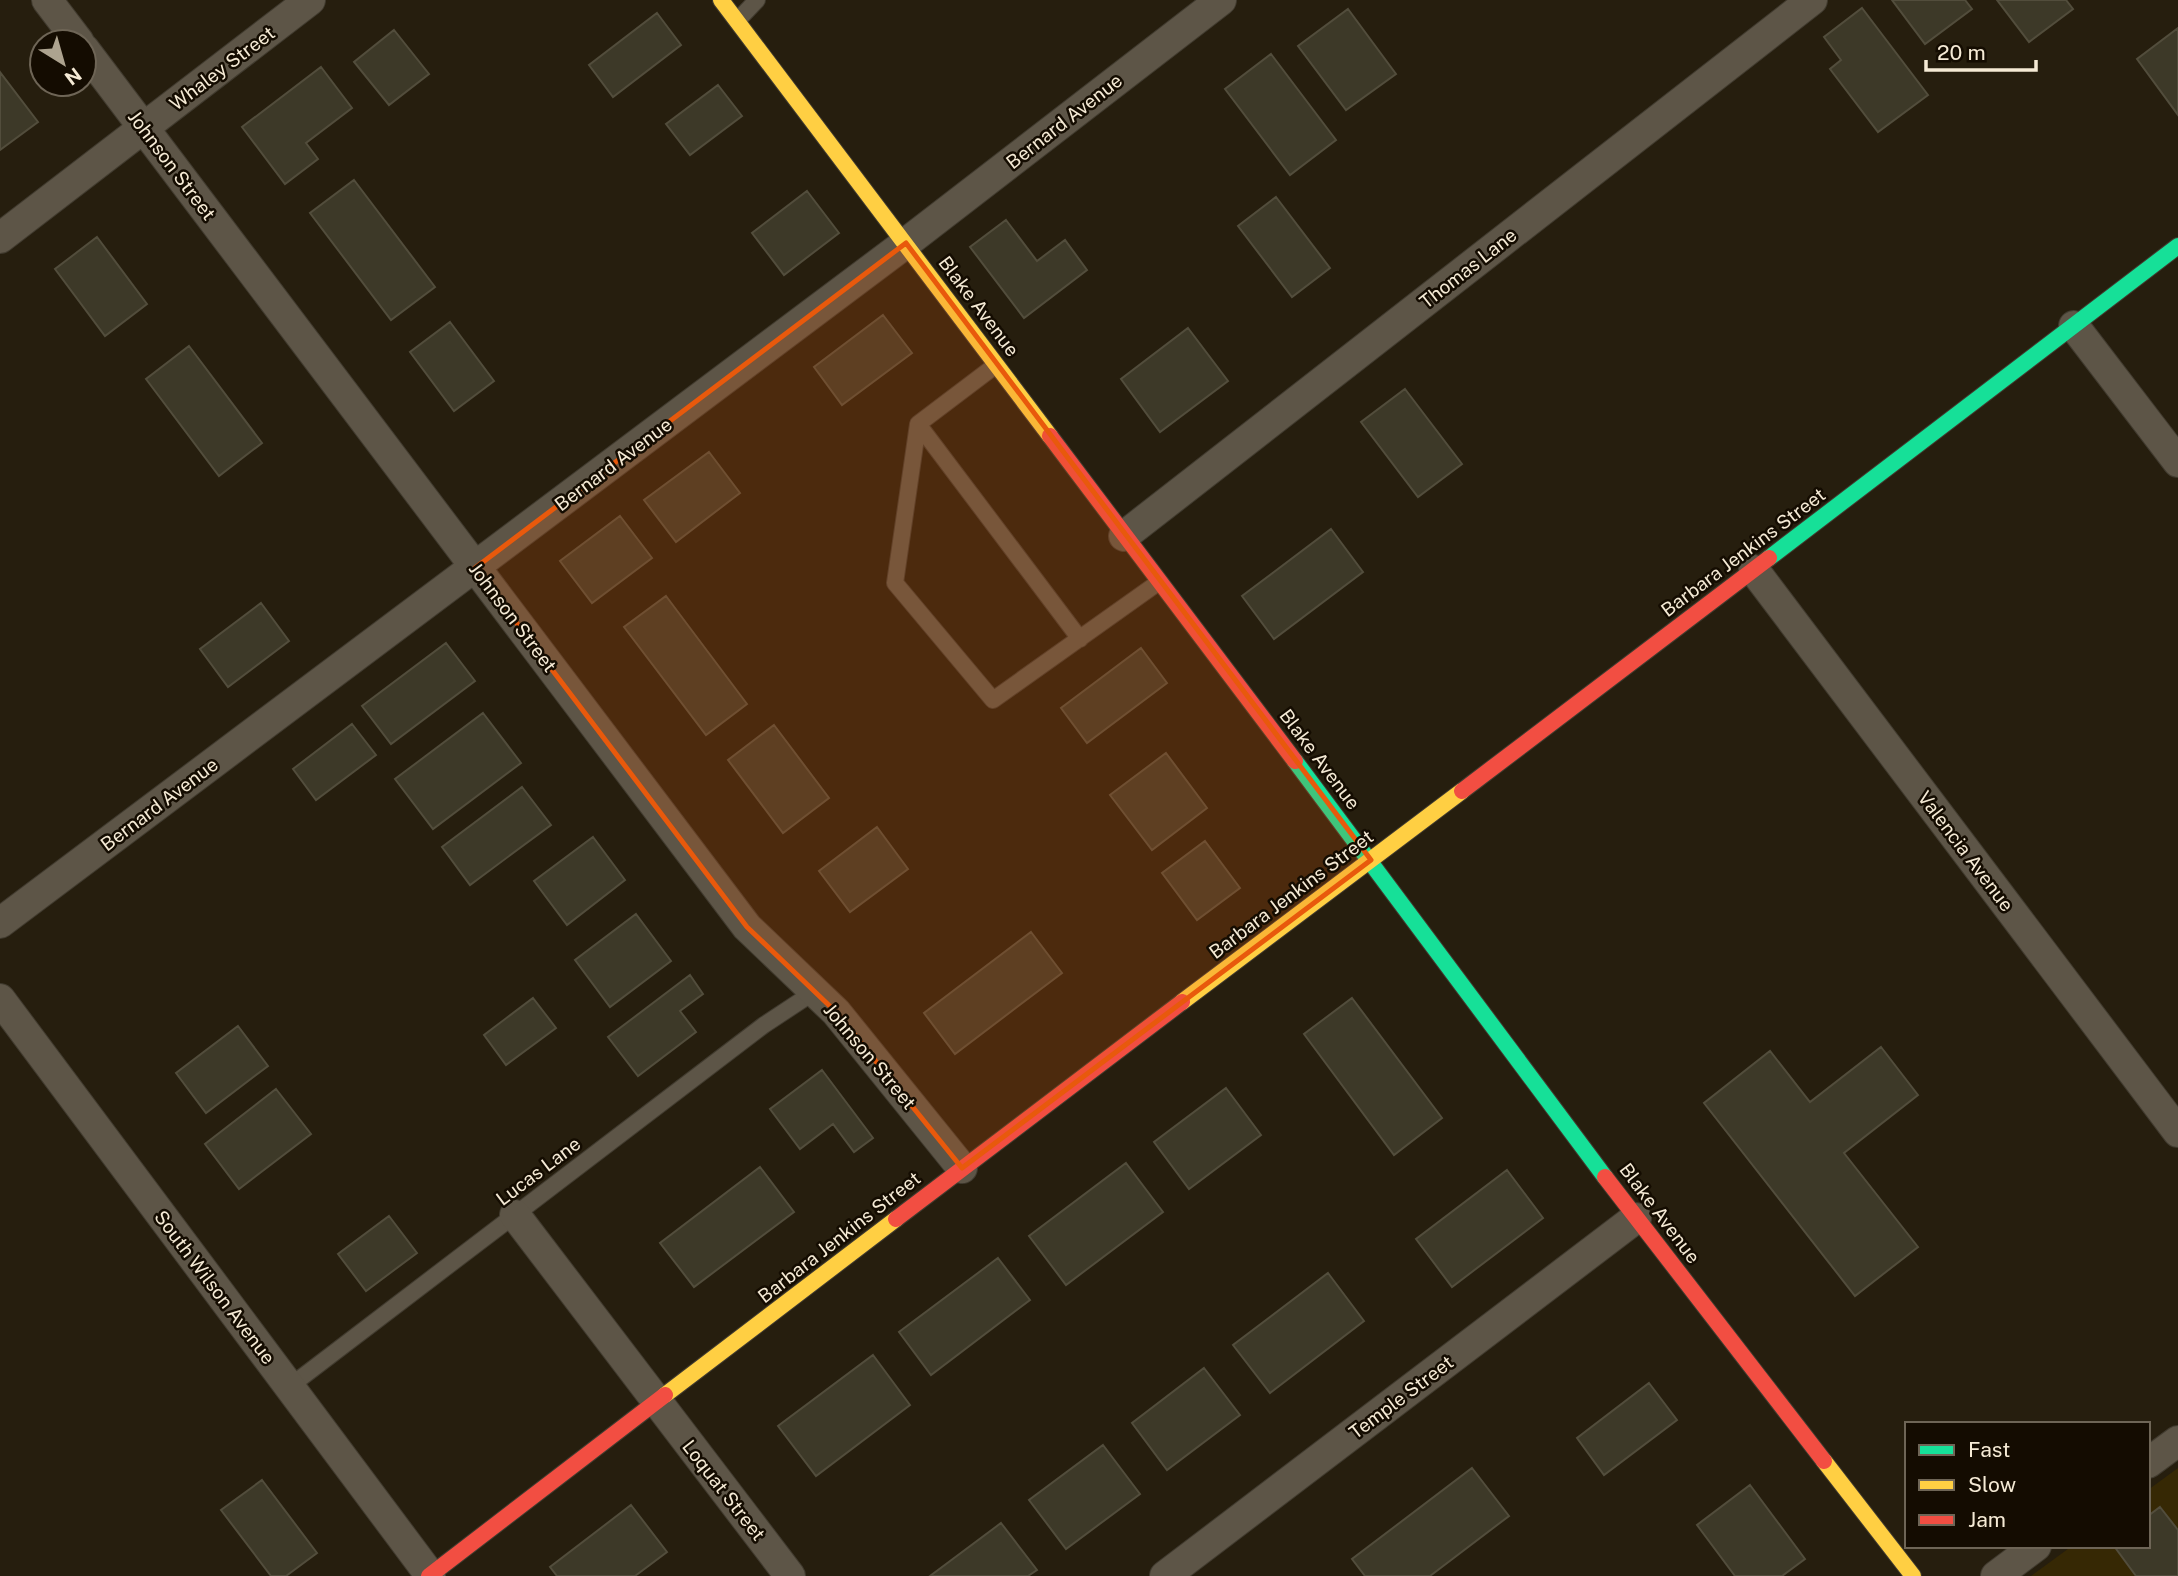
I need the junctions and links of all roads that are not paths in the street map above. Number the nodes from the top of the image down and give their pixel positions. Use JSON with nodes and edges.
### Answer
{"nodes":[{"id":1,"x":47,"y":0,"type":"edge"},
{"id":2,"x":310,"y":0,"type":"edge"},
{"id":3,"x":721,"y":0,"type":"edge"},
{"id":4,"x":757,"y":0,"type":"edge"},
{"id":5,"x":1222,"y":0,"type":"edge"},
{"id":6,"x":1812,"y":0,"type":"edge"},
{"id":7,"x":737,"y":21,"type":"junction"},
{"id":8,"x":68,"y":28,"type":"edge"},
{"id":9,"x":98,"y":67,"type":"edge"},
{"id":10,"x":144,"y":127,"type":"junction"},
{"id":11,"x":0,"y":238,"type":"edge"},
{"id":12,"x":906,"y":243,"type":"junction"},
{"id":13,"x":2178,"y":246,"type":"edge"},
{"id":14,"x":2074,"y":326,"type":"junction"},
{"id":15,"x":996,"y":365,"type":"junction"},
{"id":16,"x":918,"y":424,"type":"junction"},
{"id":17,"x":2178,"y":462,"type":"edge"},
{"id":18,"x":1124,"y":536,"type":"junction"},
{"id":19,"x":475,"y":568,"type":"junction"},
{"id":20,"x":1754,"y":570,"type":"junction"},
{"id":21,"x":1159,"y":582,"type":"junction"},
{"id":22,"x":1080,"y":639,"type":"junction"},
{"id":23,"x":1371,"y":860,"type":"junction"},
{"id":24,"x":0,"y":923,"type":"edge"},
{"id":25,"x":814,"y":992,"type":"junction"},
{"id":26,"x":0,"y":999,"type":"edge"},
{"id":27,"x":2178,"y":1132,"type":"edge"},
{"id":28,"x":962,"y":1168,"type":"junction"},
{"id":29,"x":515,"y":1215,"type":"junction"},
{"id":30,"x":1636,"y":1218,"type":"junction"},
{"id":31,"x":289,"y":1387,"type":"junction"},
{"id":32,"x":657,"y":1403,"type":"junction"},
{"id":33,"x":2178,"y":1441,"type":"edge"},
{"id":34,"x":2150,"y":1462,"type":"edge"},
{"id":35,"x":2033,"y":1548,"type":"edge"},
{"id":36,"x":429,"y":1576,"type":"edge"},
{"id":37,"x":790,"y":1576,"type":"edge"},
{"id":38,"x":1165,"y":1576,"type":"edge"},
{"id":39,"x":1913,"y":1576,"type":"edge"},
{"id":40,"x":1996,"y":1576,"type":"edge"}],
"edges":[{"from":1,"to":8,"type":"street"},
{"from":2,"to":10,"type":"street","name":"Whaley Street"},
{"from":3,"to":7,"type":"street","name":"Blake Avenue"},
{"from":4,"to":7,"type":"lane"},
{"from":5,"to":12,"type":"street","name":"Bernard Avenue"},
{"from":6,"to":18,"type":"street","name":"Thomas Lane"},
{"from":7,"to":12,"type":"street","name":"Blake Avenue"},
{"from":9,"to":10,"type":"street","name":"Johnson Street"},
{"from":10,"to":11,"type":"street","name":"Whaley Street"},
{"from":10,"to":19,"type":"street","name":"Johnson Street"},
{"from":12,"to":15,"type":"street","name":"Blake Avenue"},
{"from":12,"to":19,"type":"street","name":"Bernard Avenue"},
{"from":13,"to":14,"type":"street","name":"Barbara Jenkins Street"},
{"from":14,"to":17,"type":"street"},
{"from":14,"to":20,"type":"street","name":"Barbara Jenkins Street"},
{"from":15,"to":16,"type":"lane"},
{"from":15,"to":18,"type":"street","name":"Blake Avenue"},
{"from":16,"to":22,"type":"lane"},
{"from":16,"to":22,"type":"lane"},
{"from":18,"to":21,"type":"street","name":"Blake Avenue"},
{"from":19,"to":24,"type":"street","name":"Bernard Avenue"},
{"from":19,"to":25,"type":"street","name":"Johnson Street"},
{"from":20,"to":23,"type":"street","name":"Barbara Jenkins Street"},
{"from":20,"to":27,"type":"street","name":"Valencia Avenue"},
{"from":21,"to":22,"type":"lane"},
{"from":21,"to":23,"type":"street","name":"Blake Avenue"},
{"from":23,"to":28,"type":"street","name":"Barbara Jenkins Street"},
{"from":23,"to":30,"type":"street","name":"Blake Avenue"},
{"from":25,"to":28,"type":"street","name":"Johnson Street"},
{"from":25,"to":29,"type":"lane","name":"Lucas Lane"},
{"from":26,"to":31,"type":"street","name":"South Wilson Avenue"},
{"from":28,"to":32,"type":"street","name":"Barbara Jenkins Street"},
{"from":29,"to":31,"type":"lane","name":"Lucas Lane"},
{"from":29,"to":32,"type":"street","name":"Loquat Street"},
{"from":30,"to":38,"type":"street","name":"Temple Street"},
{"from":30,"to":39,"type":"street","name":"Blake Avenue"},
{"from":31,"to":36,"type":"street","name":"South Wilson Avenue"},
{"from":32,"to":36,"type":"street","name":"Barbara Jenkins Street"},
{"from":32,"to":37,"type":"street","name":"Loquat Street"},
{"from":33,"to":34,"type":"street"},
{"from":35,"to":40,"type":"street"}]}
